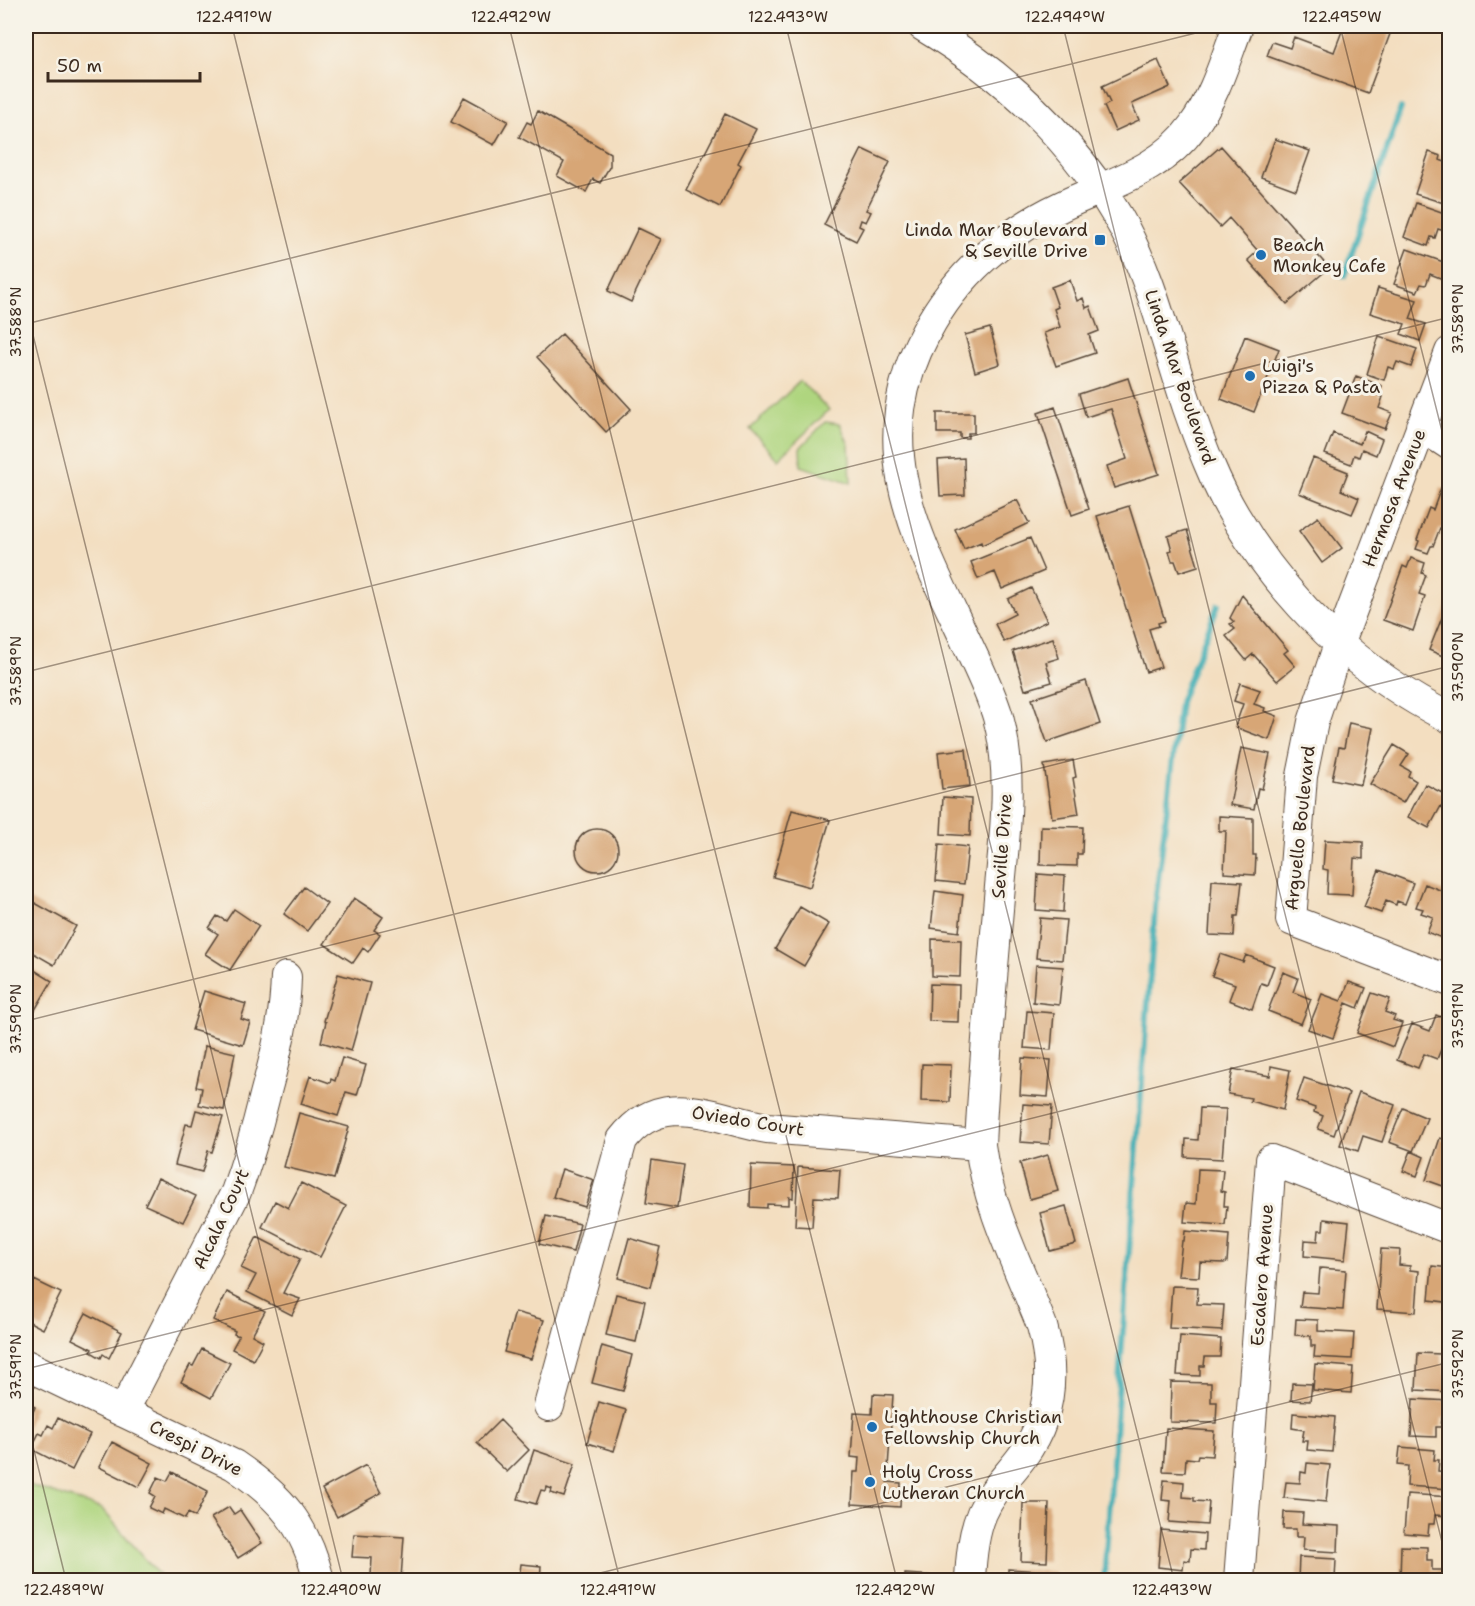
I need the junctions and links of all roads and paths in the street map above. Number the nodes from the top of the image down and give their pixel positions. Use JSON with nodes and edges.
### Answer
{"nodes":[{"id":1,"x":923,"y":26,"type":"edge"},
{"id":2,"x":1238,"y":26,"type":"edge"},
{"id":3,"x":1100,"y":189,"type":"junction"},
{"id":4,"x":1449,"y":352,"type":"edge"},
{"id":5,"x":1422,"y":426,"type":"junction"},
{"id":6,"x":1449,"y":445,"type":"edge"},
{"id":7,"x":1339,"y":644,"type":"junction"},
{"id":8,"x":1449,"y":718,"type":"edge"},
{"id":9,"x":286,"y":976,"type":"dead end"},
{"id":10,"x":1449,"y":981,"type":"edge"},
{"id":11,"x":980,"y":1145,"type":"junction"},
{"id":12,"x":1449,"y":1229,"type":"edge"},
{"id":13,"x":26,"y":1365,"type":"edge"},
{"id":14,"x":549,"y":1406,"type":"dead end"},
{"id":15,"x":123,"y":1412,"type":"junction"},
{"id":16,"x":319,"y":1581,"type":"edge"},
{"id":17,"x":970,"y":1581,"type":"edge"},
{"id":18,"x":1239,"y":1581,"type":"edge"}],
"edges":[{"from":1,"to":3,"type":"street","name":"Linda Mar Boulevard"},
{"from":2,"to":3,"type":"street","name":"Seville Drive"},
{"from":3,"to":7,"type":"street","name":"Linda Mar Boulevard"},
{"from":3,"to":11,"type":"street","name":"Seville Drive"},
{"from":4,"to":5,"type":"street","name":"Hermosa Avenue"},
{"from":5,"to":6,"type":"street"},
{"from":5,"to":7,"type":"street","name":"Hermosa Avenue"},
{"from":7,"to":8,"type":"street","name":"Linda Mar Boulevard"},
{"from":7,"to":10,"type":"street","name":"Arguello Boulevard"},
{"from":9,"to":15,"type":"street","name":"Alcala Court"},
{"from":11,"to":14,"type":"street","name":"Oviedo Court"},
{"from":11,"to":17,"type":"street","name":"Seville Drive"},
{"from":12,"to":18,"type":"street","name":"Escalero Avenue"},
{"from":13,"to":15,"type":"street","name":"Crespi Drive"},
{"from":15,"to":16,"type":"street","name":"Crespi Drive"}]}
